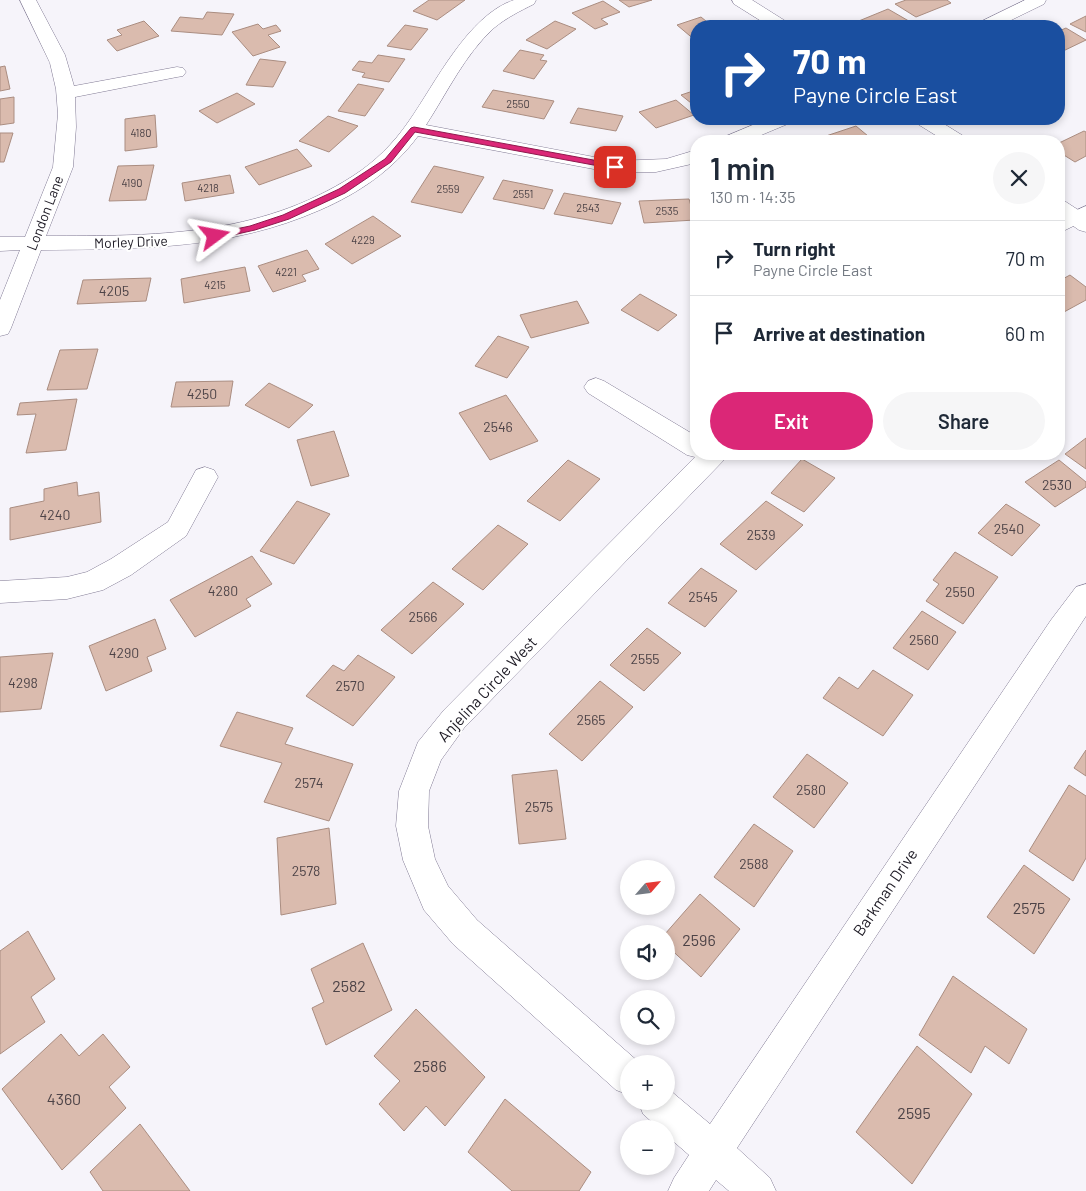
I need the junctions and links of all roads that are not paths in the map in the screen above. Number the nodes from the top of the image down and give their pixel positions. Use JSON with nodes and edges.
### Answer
{"nodes":[{"id":1,"x":28,"y":0,"type":"edge"},
{"id":2,"x":528,"y":0,"type":"edge"},
{"id":3,"x":740,"y":0,"type":"edge"},
{"id":4,"x":1038,"y":0,"type":"edge"},
{"id":5,"x":772,"y":20,"type":"edge"},
{"id":6,"x":998,"y":20,"type":"edge"},
{"id":7,"x":177,"y":72,"type":"dead end"},
{"id":8,"x":66,"y":93,"type":"junction"},
{"id":9,"x":769,"y":125,"type":"edge"},
{"id":10,"x":933,"y":125,"type":"edge"},
{"id":11,"x":414,"y":129,"type":"junction"},
{"id":12,"x":745,"y":135,"type":"edge"},
{"id":13,"x":949,"y":135,"type":"edge"},
{"id":14,"x":690,"y":158,"type":"edge"},
{"id":15,"x":0,"y":244,"type":"edge"},
{"id":16,"x":34,"y":244,"type":"junction"},
{"id":17,"x":0,"y":328,"type":"edge"},
{"id":18,"x":596,"y":387,"type":"dead end"},
{"id":19,"x":690,"y":443,"type":"edge"},
{"id":20,"x":700,"y":460,"type":"edge"},
{"id":21,"x":206,"y":477,"type":"dead end"},
{"id":22,"x":0,"y":592,"type":"edge"},
{"id":23,"x":1086,"y":596,"type":"edge"},
{"id":24,"x":620,"y":1070,"type":"edge"},
{"id":25,"x":666,"y":1110,"type":"edge"},
{"id":26,"x":713,"y":1152,"type":"junction"},
{"id":27,"x":687,"y":1191,"type":"edge"},
{"id":28,"x":757,"y":1191,"type":"edge"}],
"edges":[{"from":1,"to":8,"type":"street","name":"London Lane"},
{"from":2,"to":11,"type":"street","name":"Morley Drive"},
{"from":3,"to":5,"type":"street"},
{"from":4,"to":6,"type":"street"},
{"from":7,"to":8,"type":"street"},
{"from":8,"to":16,"type":"street","name":"London Lane"},
{"from":9,"to":12,"type":"street"},
{"from":10,"to":13,"type":"street"},
{"from":11,"to":14,"type":"street"},
{"from":11,"to":16,"type":"street","name":"Morley Drive"},
{"from":15,"to":16,"type":"street","name":"Morley Drive"},
{"from":16,"to":17,"type":"street","name":"London Lane"},
{"from":18,"to":19,"type":"street","name":"Anjelina Circle West"},
{"from":20,"to":24,"type":"street","name":"Anjelina Circle West"},
{"from":21,"to":22,"type":"street"},
{"from":23,"to":26,"type":"street","name":"Barkman Drive"},
{"from":25,"to":26,"type":"street"},
{"from":26,"to":27,"type":"street","name":"Barkman Drive"},
{"from":26,"to":28,"type":"street"}]}
